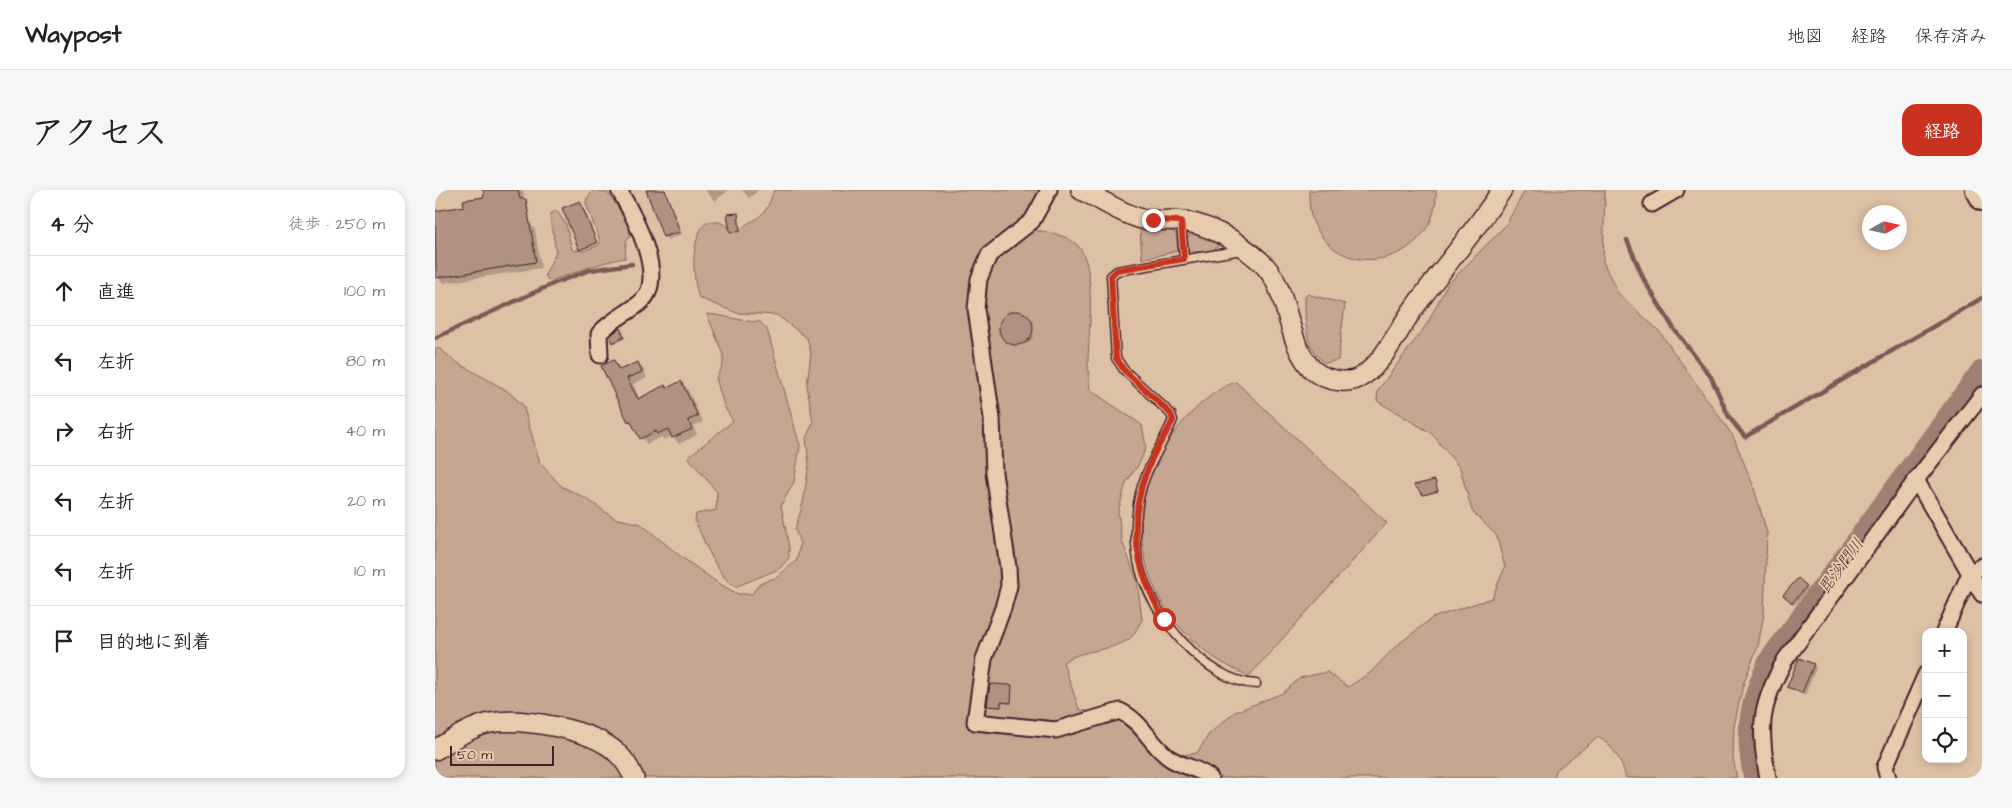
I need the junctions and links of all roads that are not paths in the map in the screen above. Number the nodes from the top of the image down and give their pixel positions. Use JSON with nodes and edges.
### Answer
{"nodes":[{"id":1,"x":619,"y":190,"type":"edge"},
{"id":2,"x":1049,"y":190,"type":"edge"},
{"id":3,"x":1081,"y":190,"type":"edge"},
{"id":4,"x":1502,"y":190,"type":"edge"},
{"id":5,"x":1676,"y":190,"type":"edge"},
{"id":6,"x":1976,"y":190,"type":"edge"},
{"id":7,"x":1982,"y":200,"type":"edge"},
{"id":8,"x":1652,"y":204,"type":"dead end"},
{"id":9,"x":1181,"y":221,"type":"junction"},
{"id":10,"x":1243,"y":247,"type":"junction"},
{"id":11,"x":1184,"y":259,"type":"junction"},
{"id":12,"x":600,"y":355,"type":"dead end"},
{"id":13,"x":1982,"y":395,"type":"edge"},
{"id":14,"x":1916,"y":480,"type":"junction"},
{"id":15,"x":1976,"y":569,"type":"edge"},
{"id":16,"x":1982,"y":594,"type":"edge"},
{"id":17,"x":1946,"y":628,"type":"edge"},
{"id":18,"x":1922,"y":683,"type":"edge"},
{"id":19,"x":1256,"y":684,"type":"dead end"},
{"id":20,"x":435,"y":750,"type":"edge"},
{"id":21,"x":634,"y":778,"type":"edge"},
{"id":22,"x":1210,"y":778,"type":"edge"},
{"id":23,"x":1768,"y":778,"type":"edge"},
{"id":24,"x":1888,"y":778,"type":"edge"}],
"edges":[{"from":1,"to":12,"type":"street"},
{"from":2,"to":22,"type":"street"},
{"from":3,"to":9,"type":"street"},
{"from":4,"to":10,"type":"street"},
{"from":5,"to":8,"type":"street"},
{"from":6,"to":7,"type":"main road"},
{"from":9,"to":10,"type":"street"},
{"from":9,"to":11,"type":"lane"},
{"from":10,"to":11,"type":"lane"},
{"from":11,"to":19,"type":"lane"},
{"from":13,"to":14,"type":"street"},
{"from":14,"to":15,"type":"street"},
{"from":14,"to":23,"type":"street"},
{"from":15,"to":16,"type":"street"},
{"from":15,"to":17,"type":"street"},
{"from":18,"to":24,"type":"street"},
{"from":20,"to":21,"type":"street"}]}
